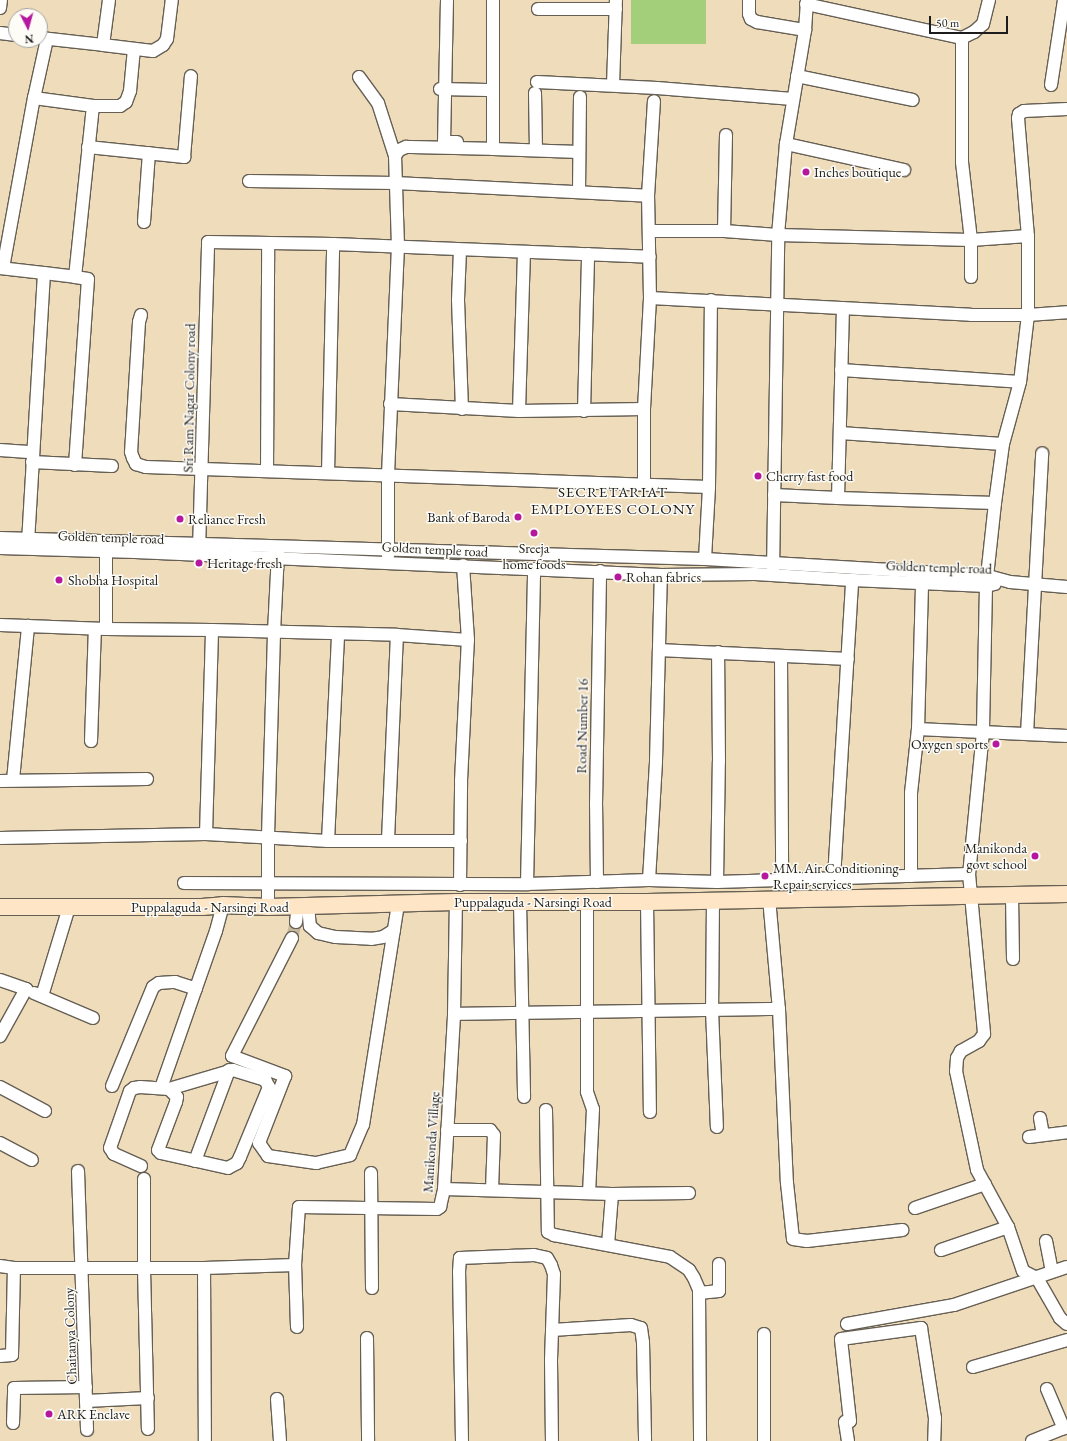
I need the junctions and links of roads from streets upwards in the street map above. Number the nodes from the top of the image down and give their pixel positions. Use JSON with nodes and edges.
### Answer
{"nodes":[{"id":1,"x":1,"y":0,"type":"edge"},
{"id":2,"x":109,"y":0,"type":"edge"},
{"id":3,"x":172,"y":0,"type":"edge"},
{"id":4,"x":440,"y":0,"type":"edge"},
{"id":5,"x":447,"y":0,"type":"edge"},
{"id":6,"x":489,"y":0,"type":"edge"},
{"id":7,"x":493,"y":0,"type":"edge"},
{"id":8,"x":749,"y":0,"type":"edge"},
{"id":9,"x":989,"y":0,"type":"edge"},
{"id":10,"x":1064,"y":0,"type":"edge"},
{"id":11,"x":807,"y":2,"type":"edge"},
{"id":12,"x":616,"y":5,"type":"edge"},
{"id":13,"x":0,"y":8,"type":"edge"},
{"id":14,"x":538,"y":9,"type":"dead end"},
{"id":15,"x":805,"y":30,"type":"junction"},
{"id":16,"x":443,"y":36,"type":"junction"},
{"id":17,"x":962,"y":38,"type":"junction"},
{"id":18,"x":48,"y":39,"type":"edge"},
{"id":19,"x":103,"y":45,"type":"junction"},
{"id":20,"x":42,"y":48,"type":"edge"},
{"id":21,"x":134,"y":49,"type":"junction"},
{"id":22,"x":191,"y":76,"type":"dead end"},
{"id":23,"x":797,"y":76,"type":"junction"},
{"id":24,"x":360,"y":77,"type":"dead end"},
{"id":25,"x":613,"y":85,"type":"junction"},
{"id":26,"x":1051,"y":85,"type":"dead end"},
{"id":27,"x":443,"y":89,"type":"junction"},
{"id":28,"x":487,"y":90,"type":"junction"},
{"id":29,"x":580,"y":97,"type":"dead end"},
{"id":30,"x":34,"y":98,"type":"junction"},
{"id":31,"x":793,"y":99,"type":"junction"},
{"id":32,"x":912,"y":100,"type":"dead end"},
{"id":33,"x":654,"y":101,"type":"dead end"},
{"id":34,"x":93,"y":106,"type":"junction"},
{"id":35,"x":1067,"y":109,"type":"edge"},
{"id":36,"x":726,"y":135,"type":"dead end"},
{"id":37,"x":441,"y":144,"type":"junction"},
{"id":38,"x":786,"y":144,"type":"junction"},
{"id":39,"x":88,"y":147,"type":"junction"},
{"id":40,"x":493,"y":149,"type":"junction"},
{"id":41,"x":536,"y":150,"type":"junction"},
{"id":42,"x":579,"y":152,"type":"junction"},
{"id":43,"x":149,"y":153,"type":"junction"},
{"id":44,"x":395,"y":156,"type":"junction"},
{"id":45,"x":904,"y":170,"type":"dead end"},
{"id":46,"x":249,"y":181,"type":"dead end"},
{"id":47,"x":395,"y":183,"type":"junction"},
{"id":48,"x":579,"y":192,"type":"junction"},
{"id":49,"x":648,"y":196,"type":"junction"},
{"id":50,"x":144,"y":222,"type":"dead end"},
{"id":51,"x":650,"y":231,"type":"junction"},
{"id":52,"x":724,"y":232,"type":"junction"},
{"id":53,"x":778,"y":235,"type":"junction"},
{"id":54,"x":1028,"y":236,"type":"junction"},
{"id":55,"x":971,"y":240,"type":"junction"},
{"id":56,"x":268,"y":243,"type":"junction"},
{"id":57,"x":332,"y":244,"type":"junction"},
{"id":58,"x":398,"y":246,"type":"junction"},
{"id":59,"x":460,"y":250,"type":"junction"},
{"id":60,"x":524,"y":253,"type":"junction"},
{"id":61,"x":588,"y":254,"type":"junction"},
{"id":62,"x":650,"y":257,"type":"junction"},
{"id":63,"x":1,"y":268,"type":"edge"},
{"id":64,"x":44,"y":273,"type":"junction"},
{"id":65,"x":76,"y":277,"type":"junction"},
{"id":66,"x":971,"y":277,"type":"dead end"},
{"id":67,"x":650,"y":298,"type":"junction"},
{"id":68,"x":711,"y":300,"type":"junction"},
{"id":69,"x":778,"y":304,"type":"junction"},
{"id":70,"x":843,"y":308,"type":"junction"},
{"id":71,"x":1067,"y":312,"type":"edge"},
{"id":72,"x":141,"y":315,"type":"dead end"},
{"id":73,"x":1028,"y":316,"type":"junction"},
{"id":74,"x":841,"y":370,"type":"junction"},
{"id":75,"x":1020,"y":382,"type":"junction"},
{"id":76,"x":390,"y":404,"type":"junction"},
{"id":77,"x":462,"y":409,"type":"junction"},
{"id":78,"x":644,"y":409,"type":"junction"},
{"id":79,"x":519,"y":411,"type":"junction"},
{"id":80,"x":584,"y":411,"type":"junction"},
{"id":81,"x":840,"y":432,"type":"junction"},
{"id":82,"x":1003,"y":444,"type":"junction"},
{"id":83,"x":0,"y":450,"type":"edge"},
{"id":84,"x":1042,"y":453,"type":"dead end"},
{"id":85,"x":32,"y":457,"type":"junction"},
{"id":86,"x":75,"y":465,"type":"junction"},
{"id":87,"x":112,"y":466,"type":"dead end"},
{"id":88,"x":202,"y":469,"type":"junction"},
{"id":89,"x":267,"y":471,"type":"junction"},
{"id":90,"x":328,"y":474,"type":"junction"},
{"id":91,"x":388,"y":475,"type":"junction"},
{"id":92,"x":644,"y":484,"type":"junction"},
{"id":93,"x":708,"y":487,"type":"junction"},
{"id":94,"x":774,"y":494,"type":"junction"},
{"id":95,"x":838,"y":498,"type":"junction"},
{"id":96,"x":995,"y":503,"type":"junction"},
{"id":97,"x":0,"y":538,"type":"edge"},
{"id":98,"x":28,"y":539,"type":"junction"},
{"id":99,"x":199,"y":542,"type":"junction"},
{"id":100,"x":278,"y":545,"type":"junction"},
{"id":101,"x":134,"y":547,"type":"junction"},
{"id":102,"x":0,"y":548,"type":"edge"},
{"id":103,"x":114,"y":548,"type":"junction"},
{"id":104,"x":389,"y":549,"type":"junction"},
{"id":105,"x":198,"y":555,"type":"junction"},
{"id":106,"x":278,"y":559,"type":"junction"},
{"id":107,"x":705,"y":559,"type":"junction"},
{"id":108,"x":388,"y":562,"type":"junction"},
{"id":109,"x":462,"y":565,"type":"junction"},
{"id":110,"x":534,"y":569,"type":"junction"},
{"id":111,"x":773,"y":570,"type":"junction"},
{"id":112,"x":600,"y":571,"type":"junction"},
{"id":113,"x":661,"y":575,"type":"junction"},
{"id":114,"x":852,"y":580,"type":"junction"},
{"id":115,"x":987,"y":581,"type":"junction"},
{"id":116,"x":922,"y":582,"type":"junction"},
{"id":117,"x":1034,"y":585,"type":"junction"},
{"id":118,"x":1067,"y":587,"type":"edge"},
{"id":119,"x":0,"y":625,"type":"edge"},
{"id":120,"x":28,"y":626,"type":"junction"},
{"id":121,"x":100,"y":629,"type":"junction"},
{"id":122,"x":212,"y":630,"type":"junction"},
{"id":123,"x":274,"y":632,"type":"junction"},
{"id":124,"x":338,"y":635,"type":"junction"},
{"id":125,"x":397,"y":635,"type":"junction"},
{"id":126,"x":468,"y":640,"type":"junction"},
{"id":127,"x":659,"y":650,"type":"junction"},
{"id":128,"x":718,"y":652,"type":"junction"},
{"id":129,"x":781,"y":656,"type":"junction"},
{"id":130,"x":848,"y":659,"type":"junction"},
{"id":131,"x":918,"y":729,"type":"junction"},
{"id":132,"x":983,"y":732,"type":"junction"},
{"id":133,"x":1026,"y":734,"type":"junction"},
{"id":134,"x":1067,"y":736,"type":"edge"},
{"id":135,"x":91,"y":741,"type":"dead end"},
{"id":136,"x":147,"y":779,"type":"dead end"},
{"id":137,"x":0,"y":780,"type":"edge"},
{"id":138,"x":13,"y":780,"type":"junction"},
{"id":139,"x":206,"y":834,"type":"junction"},
{"id":140,"x":268,"y":836,"type":"junction"},
{"id":141,"x":0,"y":838,"type":"edge"},
{"id":142,"x":388,"y":840,"type":"junction"},
{"id":143,"x":328,"y":841,"type":"junction"},
{"id":144,"x":461,"y":842,"type":"junction"},
{"id":145,"x":969,"y":874,"type":"junction"},
{"id":146,"x":911,"y":876,"type":"junction"},
{"id":147,"x":834,"y":878,"type":"junction"},
{"id":148,"x":649,"y":880,"type":"junction"},
{"id":149,"x":782,"y":880,"type":"junction"},
{"id":150,"x":597,"y":882,"type":"junction"},
{"id":151,"x":717,"y":882,"type":"junction"},
{"id":152,"x":184,"y":883,"type":"dead end"},
{"id":153,"x":268,"y":884,"type":"junction"},
{"id":154,"x":527,"y":884,"type":"junction"},
{"id":155,"x":460,"y":885,"type":"junction"},
{"id":156,"x":970,"y":894,"type":"junction"},
{"id":157,"x":1067,"y":894,"type":"edge"},
{"id":158,"x":1012,"y":895,"type":"junction"},
{"id":159,"x":769,"y":898,"type":"junction"},
{"id":160,"x":713,"y":900,"type":"junction"},
{"id":161,"x":456,"y":902,"type":"junction"},
{"id":162,"x":520,"y":902,"type":"junction"},
{"id":163,"x":587,"y":902,"type":"junction"},
{"id":164,"x":647,"y":902,"type":"junction"},
{"id":165,"x":398,"y":904,"type":"junction"},
{"id":166,"x":223,"y":905,"type":"junction"},
{"id":167,"x":303,"y":906,"type":"junction"},
{"id":168,"x":69,"y":907,"type":"junction"},
{"id":169,"x":268,"y":907,"type":"junction"},
{"id":170,"x":0,"y":908,"type":"edge"},
{"id":171,"x":296,"y":922,"type":"tunnel mouth"},
{"id":172,"x":394,"y":930,"type":"junction"},
{"id":173,"x":292,"y":938,"type":"tunnel mouth"},
{"id":174,"x":1013,"y":958,"type":"dead end"},
{"id":175,"x":0,"y":980,"type":"edge"},
{"id":176,"x":26,"y":989,"type":"junction"},
{"id":177,"x":196,"y":989,"type":"junction"},
{"id":178,"x":42,"y":996,"type":"junction"},
{"id":179,"x":779,"y":1009,"type":"junction"},
{"id":180,"x":712,"y":1010,"type":"junction"},
{"id":181,"x":649,"y":1011,"type":"junction"},
{"id":182,"x":586,"y":1012,"type":"junction"},
{"id":183,"x":523,"y":1013,"type":"junction"},
{"id":184,"x":454,"y":1014,"type":"junction"},
{"id":185,"x":93,"y":1018,"type":"dead end"},
{"id":186,"x":0,"y":1036,"type":"edge"},
{"id":187,"x":229,"y":1070,"type":"junction"},
{"id":188,"x":112,"y":1086,"type":"dead end"},
{"id":189,"x":0,"y":1087,"type":"edge"},
{"id":190,"x":165,"y":1089,"type":"junction"},
{"id":191,"x":524,"y":1097,"type":"dead end"},
{"id":192,"x":546,"y":1110,"type":"dead end"},
{"id":193,"x":45,"y":1111,"type":"dead end"},
{"id":194,"x":650,"y":1112,"type":"dead end"},
{"id":195,"x":1040,"y":1118,"type":"dead end"},
{"id":196,"x":717,"y":1127,"type":"dead end"},
{"id":197,"x":447,"y":1130,"type":"junction"},
{"id":198,"x":1067,"y":1132,"type":"edge"},
{"id":199,"x":1043,"y":1135,"type":"junction"},
{"id":200,"x":1029,"y":1137,"type":"dead end"},
{"id":201,"x":0,"y":1143,"type":"edge"},
{"id":202,"x":32,"y":1160,"type":"dead end"},
{"id":203,"x":195,"y":1161,"type":"junction"},
{"id":204,"x":141,"y":1166,"type":"dead end"},
{"id":205,"x":78,"y":1171,"type":"dead end"},
{"id":206,"x":371,"y":1173,"type":"dead end"},
{"id":207,"x":144,"y":1179,"type":"dead end"},
{"id":208,"x":986,"y":1184,"type":"junction"},
{"id":209,"x":444,"y":1189,"type":"junction"},
{"id":210,"x":492,"y":1190,"type":"junction"},
{"id":211,"x":546,"y":1192,"type":"junction"},
{"id":212,"x":589,"y":1193,"type":"junction"},
{"id":213,"x":689,"y":1193,"type":"dead end"},
{"id":214,"x":612,"y":1194,"type":"junction"},
{"id":215,"x":372,"y":1208,"type":"junction"},
{"id":216,"x":915,"y":1208,"type":"dead end"},
{"id":217,"x":1008,"y":1227,"type":"junction"},
{"id":218,"x":902,"y":1230,"type":"dead end"},
{"id":219,"x":1046,"y":1241,"type":"dead end"},
{"id":220,"x":608,"y":1245,"type":"junction"},
{"id":221,"x":940,"y":1250,"type":"dead end"},
{"id":222,"x":719,"y":1264,"type":"dead end"},
{"id":223,"x":295,"y":1265,"type":"junction"},
{"id":224,"x":0,"y":1266,"type":"edge"},
{"id":225,"x":1067,"y":1267,"type":"edge"},
{"id":226,"x":14,"y":1268,"type":"junction"},
{"id":227,"x":204,"y":1268,"type":"junction"},
{"id":228,"x":144,"y":1269,"type":"junction"},
{"id":229,"x":83,"y":1270,"type":"junction"},
{"id":230,"x":1052,"y":1271,"type":"junction"},
{"id":231,"x":1037,"y":1278,"type":"junction"},
{"id":232,"x":372,"y":1288,"type":"dead end"},
{"id":233,"x":699,"y":1293,"type":"junction"},
{"id":234,"x":847,"y":1324,"type":"dead end"},
{"id":235,"x":1067,"y":1324,"type":"edge"},
{"id":236,"x":297,"y":1327,"type":"dead end"},
{"id":237,"x":552,"y":1330,"type":"junction"},
{"id":238,"x":764,"y":1334,"type":"dead end"},
{"id":239,"x":367,"y":1338,"type":"dead end"},
{"id":240,"x":1067,"y":1340,"type":"edge"},
{"id":241,"x":0,"y":1356,"type":"edge"},
{"id":242,"x":973,"y":1367,"type":"dead end"},
{"id":243,"x":86,"y":1388,"type":"junction"},
{"id":244,"x":1046,"y":1389,"type":"dead end"},
{"id":245,"x":148,"y":1398,"type":"junction"},
{"id":246,"x":277,"y":1399,"type":"dead end"},
{"id":247,"x":86,"y":1401,"type":"junction"},
{"id":248,"x":13,"y":1423,"type":"dead end"},
{"id":249,"x":1065,"y":1428,"type":"edge"},
{"id":250,"x":148,"y":1429,"type":"dead end"},
{"id":251,"x":87,"y":1430,"type":"dead end"},
{"id":252,"x":205,"y":1441,"type":"edge"},
{"id":253,"x":280,"y":1441,"type":"edge"},
{"id":254,"x":368,"y":1441,"type":"edge"},
{"id":255,"x":462,"y":1441,"type":"edge"},
{"id":256,"x":552,"y":1441,"type":"edge"},
{"id":257,"x":645,"y":1441,"type":"edge"},
{"id":258,"x":700,"y":1441,"type":"edge"},
{"id":259,"x":764,"y":1441,"type":"edge"},
{"id":260,"x":848,"y":1441,"type":"edge"},
{"id":261,"x":934,"y":1441,"type":"edge"},
{"id":262,"x":1032,"y":1441,"type":"edge"}],
"edges":[{"from":1,"to":13,"type":"street"},
{"from":2,"to":19,"type":"street"},
{"from":3,"to":21,"type":"street"},
{"from":4,"to":16,"type":"street"},
{"from":5,"to":16,"type":"street"},
{"from":6,"to":28,"type":"street"},
{"from":7,"to":40,"type":"street"},
{"from":8,"to":15,"type":"street"},
{"from":9,"to":17,"type":"street"},
{"from":10,"to":26,"type":"street"},
{"from":11,"to":15,"type":"street"},
{"from":11,"to":17,"type":"street"},
{"from":12,"to":14,"type":"street"},
{"from":12,"to":25,"type":"street"},
{"from":15,"to":23,"type":"street"},
{"from":16,"to":27,"type":"street"},
{"from":17,"to":55,"type":"street"},
{"from":18,"to":19,"type":"street"},
{"from":19,"to":21,"type":"street"},
{"from":20,"to":30,"type":"street"},
{"from":21,"to":34,"type":"street"},
{"from":22,"to":43,"type":"street"},
{"from":23,"to":31,"type":"street"},
{"from":23,"to":32,"type":"street"},
{"from":24,"to":44,"type":"street"},
{"from":25,"to":31,"type":"street"},
{"from":25,"to":41,"type":"street"},
{"from":27,"to":28,"type":"street"},
{"from":27,"to":37,"type":"street"},
{"from":28,"to":37,"type":"street"},
{"from":29,"to":42,"type":"street"},
{"from":30,"to":34,"type":"street"},
{"from":30,"to":63,"type":"street"},
{"from":31,"to":38,"type":"street"},
{"from":33,"to":49,"type":"street"},
{"from":34,"to":39,"type":"street"},
{"from":35,"to":54,"type":"street"},
{"from":36,"to":52,"type":"street"},
{"from":37,"to":40,"type":"street"},
{"from":37,"to":44,"type":"street"},
{"from":38,"to":45,"type":"street"},
{"from":38,"to":53,"type":"street"},
{"from":39,"to":43,"type":"street"},
{"from":39,"to":65,"type":"street"},
{"from":40,"to":41,"type":"street"},
{"from":41,"to":42,"type":"street"},
{"from":42,"to":48,"type":"street"},
{"from":43,"to":50,"type":"street"},
{"from":44,"to":47,"type":"street"},
{"from":46,"to":47,"type":"street"},
{"from":47,"to":48,"type":"street"},
{"from":47,"to":58,"type":"street"},
{"from":48,"to":49,"type":"street"},
{"from":49,"to":51,"type":"street"},
{"from":51,"to":52,"type":"street"},
{"from":51,"to":62,"type":"street"},
{"from":52,"to":53,"type":"street"},
{"from":53,"to":55,"type":"street"},
{"from":53,"to":69,"type":"street"},
{"from":54,"to":55,"type":"street"},
{"from":54,"to":73,"type":"street"},
{"from":55,"to":66,"type":"street"},
{"from":56,"to":57,"type":"street"},
{"from":56,"to":88,"type":"street","name":"Sri Ram Nagar Colony road"},
{"from":56,"to":89,"type":"street"},
{"from":57,"to":58,"type":"street"},
{"from":57,"to":90,"type":"street"},
{"from":58,"to":59,"type":"street"},
{"from":58,"to":76,"type":"street"},
{"from":59,"to":60,"type":"street"},
{"from":59,"to":77,"type":"street"},
{"from":60,"to":61,"type":"street"},
{"from":60,"to":79,"type":"street"},
{"from":61,"to":62,"type":"street"},
{"from":61,"to":80,"type":"street"},
{"from":62,"to":67,"type":"street"},
{"from":63,"to":64,"type":"street"},
{"from":64,"to":65,"type":"street"},
{"from":64,"to":85,"type":"street"},
{"from":65,"to":86,"type":"street"},
{"from":67,"to":68,"type":"street"},
{"from":67,"to":78,"type":"street"},
{"from":68,"to":69,"type":"street"},
{"from":68,"to":93,"type":"street"},
{"from":69,"to":70,"type":"street"},
{"from":69,"to":94,"type":"street"},
{"from":70,"to":73,"type":"street"},
{"from":70,"to":74,"type":"street"},
{"from":71,"to":73,"type":"street"},
{"from":72,"to":88,"type":"street"},
{"from":73,"to":75,"type":"street"},
{"from":74,"to":75,"type":"street"},
{"from":74,"to":81,"type":"street"},
{"from":75,"to":82,"type":"street"},
{"from":76,"to":77,"type":"street"},
{"from":76,"to":91,"type":"street"},
{"from":77,"to":79,"type":"street"},
{"from":78,"to":80,"type":"street"},
{"from":78,"to":92,"type":"street"},
{"from":79,"to":80,"type":"street"},
{"from":81,"to":82,"type":"street"},
{"from":81,"to":95,"type":"street"},
{"from":82,"to":96,"type":"street"},
{"from":83,"to":85,"type":"street"},
{"from":84,"to":117,"type":"street"},
{"from":85,"to":86,"type":"street"},
{"from":85,"to":98,"type":"street"},
{"from":86,"to":87,"type":"street"},
{"from":88,"to":89,"type":"street"},
{"from":88,"to":99,"type":"street","name":"Sri Ram Nagar Colony road"},
{"from":89,"to":90,"type":"street"},
{"from":90,"to":91,"type":"street"},
{"from":91,"to":92,"type":"street"},
{"from":91,"to":104,"type":"street"},
{"from":92,"to":93,"type":"street"},
{"from":93,"to":107,"type":"street"},
{"from":94,"to":95,"type":"street"},
{"from":94,"to":111,"type":"street"},
{"from":95,"to":96,"type":"street"},
{"from":96,"to":115,"type":"street"},
{"from":97,"to":98,"type":"street","name":"Golden temple road"},
{"from":98,"to":103,"type":"street","name":"Golden temple road"},
{"from":99,"to":100,"type":"street","name":"Golden temple road"},
{"from":99,"to":101,"type":"street","name":"Golden temple road"},
{"from":99,"to":105,"type":"street","name":"Sri Ram Nagar Colony road"},
{"from":100,"to":104,"type":"street","name":"Golden temple road"},
{"from":100,"to":106,"type":"street"},
{"from":101,"to":103,"type":"street","name":"Golden temple road"},
{"from":101,"to":105,"type":"street","name":"Golden temple road"},
{"from":102,"to":103,"type":"street","name":"Golden temple road"},
{"from":103,"to":121,"type":"street"},
{"from":104,"to":107,"type":"street","name":"Golden temple road"},
{"from":104,"to":108,"type":"street"},
{"from":105,"to":106,"type":"street","name":"Golden temple road"},
{"from":106,"to":108,"type":"street","name":"Golden temple road"},
{"from":106,"to":123,"type":"street"},
{"from":107,"to":111,"type":"street","name":"Golden temple road"},
{"from":108,"to":109,"type":"street","name":"Golden temple road"},
{"from":109,"to":110,"type":"street","name":"Golden temple road"},
{"from":109,"to":126,"type":"street"},
{"from":110,"to":112,"type":"street","name":"Golden temple road"},
{"from":110,"to":154,"type":"street"},
{"from":111,"to":113,"type":"street","name":"Golden temple road"},
{"from":111,"to":114,"type":"street","name":"Golden temple road"},
{"from":111,"to":115,"type":"street","name":"Golden temple road"},
{"from":112,"to":113,"type":"street","name":"Golden temple road"},
{"from":112,"to":150,"type":"street","name":"Road Number 16"},
{"from":113,"to":127,"type":"street"},
{"from":114,"to":116,"type":"street","name":"Golden temple road"},
{"from":114,"to":130,"type":"street"},
{"from":115,"to":116,"type":"street","name":"Golden temple road"},
{"from":115,"to":117,"type":"street","name":"Golden temple road"},
{"from":115,"to":132,"type":"street"},
{"from":116,"to":131,"type":"street"},
{"from":117,"to":118,"type":"street","name":"Golden temple road"},
{"from":117,"to":133,"type":"street"},
{"from":119,"to":120,"type":"street"},
{"from":120,"to":121,"type":"street"},
{"from":120,"to":138,"type":"street"},
{"from":121,"to":122,"type":"street"},
{"from":121,"to":135,"type":"street"},
{"from":122,"to":123,"type":"street"},
{"from":122,"to":139,"type":"street"},
{"from":123,"to":124,"type":"street"},
{"from":123,"to":140,"type":"street"},
{"from":124,"to":125,"type":"street"},
{"from":124,"to":143,"type":"street"},
{"from":125,"to":126,"type":"street"},
{"from":125,"to":142,"type":"street"},
{"from":126,"to":144,"type":"street"},
{"from":127,"to":128,"type":"street"},
{"from":127,"to":148,"type":"street"},
{"from":128,"to":129,"type":"street"},
{"from":128,"to":151,"type":"street"},
{"from":129,"to":130,"type":"street"},
{"from":129,"to":149,"type":"street"},
{"from":130,"to":147,"type":"street"},
{"from":131,"to":132,"type":"street"},
{"from":131,"to":146,"type":"street"},
{"from":132,"to":133,"type":"street"},
{"from":132,"to":145,"type":"street"},
{"from":133,"to":134,"type":"street"},
{"from":136,"to":138,"type":"street"},
{"from":137,"to":138,"type":"street"},
{"from":139,"to":140,"type":"street"},
{"from":139,"to":141,"type":"street"},
{"from":140,"to":143,"type":"street"},
{"from":140,"to":153,"type":"street"},
{"from":142,"to":143,"type":"street"},
{"from":142,"to":144,"type":"street"},
{"from":144,"to":155,"type":"street"},
{"from":145,"to":146,"type":"street"},
{"from":145,"to":156,"type":"street"},
{"from":146,"to":147,"type":"street"},
{"from":147,"to":149,"type":"street"},
{"from":148,"to":150,"type":"street"},
{"from":148,"to":151,"type":"street"},
{"from":149,"to":151,"type":"street"},
{"from":150,"to":154,"type":"street"},
{"from":152,"to":153,"type":"street"},
{"from":153,"to":155,"type":"street"},
{"from":153,"to":169,"type":"street"},
{"from":154,"to":155,"type":"street"},
{"from":156,"to":158,"type":"street","name":"Puppalaguda - Narsingi Road"},
{"from":156,"to":159,"type":"street","name":"Puppalaguda - Narsingi Road"},
{"from":156,"to":208,"type":"street"},
{"from":157,"to":158,"type":"street","name":"Puppalaguda - Narsingi Road"},
{"from":158,"to":174,"type":"street"},
{"from":159,"to":160,"type":"street","name":"Puppalaguda - Narsingi Road"},
{"from":159,"to":179,"type":"street"},
{"from":160,"to":164,"type":"street","name":"Puppalaguda - Narsingi Road"},
{"from":160,"to":180,"type":"street"},
{"from":161,"to":162,"type":"street","name":"Puppalaguda - Narsingi Road"},
{"from":161,"to":165,"type":"street","name":"Puppalaguda - Narsingi Road"},
{"from":161,"to":184,"type":"street","name":"Manikonda Village"},
{"from":162,"to":163,"type":"street","name":"Puppalaguda - Narsingi Road"},
{"from":162,"to":183,"type":"street"},
{"from":163,"to":164,"type":"street","name":"Puppalaguda - Narsingi Road"},
{"from":163,"to":182,"type":"street"},
{"from":164,"to":181,"type":"street"},
{"from":165,"to":167,"type":"street","name":"Puppalaguda - Narsingi Road"},
{"from":165,"to":172,"type":"street"},
{"from":166,"to":168,"type":"street","name":"Puppalaguda - Narsingi Road"},
{"from":166,"to":169,"type":"street","name":"Puppalaguda - Narsingi Road"},
{"from":166,"to":177,"type":"street"},
{"from":167,"to":169,"type":"street","name":"Puppalaguda - Narsingi Road"},
{"from":167,"to":171,"type":"street"},
{"from":167,"to":172,"type":"street"},
{"from":168,"to":170,"type":"street","name":"Puppalaguda - Narsingi Road"},
{"from":168,"to":178,"type":"street"},
{"from":172,"to":173,"type":"street"},
{"from":175,"to":176,"type":"street"},
{"from":176,"to":178,"type":"street"},
{"from":176,"to":186,"type":"street"},
{"from":177,"to":188,"type":"street"},
{"from":177,"to":190,"type":"street"},
{"from":178,"to":185,"type":"street"},
{"from":179,"to":180,"type":"street"},
{"from":179,"to":218,"type":"street"},
{"from":180,"to":181,"type":"street"},
{"from":180,"to":196,"type":"street"},
{"from":181,"to":182,"type":"street"},
{"from":181,"to":194,"type":"street"},
{"from":182,"to":183,"type":"street"},
{"from":182,"to":212,"type":"street"},
{"from":183,"to":184,"type":"street"},
{"from":183,"to":191,"type":"street"},
{"from":184,"to":197,"type":"street","name":"Manikonda Village"},
{"from":187,"to":190,"type":"street"},
{"from":187,"to":203,"type":"street"},
{"from":187,"to":203,"type":"street"},
{"from":189,"to":193,"type":"street"},
{"from":190,"to":203,"type":"street"},
{"from":190,"to":204,"type":"street"},
{"from":192,"to":211,"type":"street"},
{"from":195,"to":199,"type":"street"},
{"from":197,"to":209,"type":"street","name":"Manikonda Village"},
{"from":197,"to":210,"type":"street"},
{"from":198,"to":199,"type":"street"},
{"from":199,"to":200,"type":"street"},
{"from":201,"to":202,"type":"street"},
{"from":205,"to":229,"type":"street","name":"Chaitanya Colony"},
{"from":206,"to":215,"type":"street"},
{"from":207,"to":228,"type":"street"},
{"from":208,"to":216,"type":"street"},
{"from":208,"to":217,"type":"street"},
{"from":209,"to":210,"type":"street"},
{"from":209,"to":215,"type":"street","name":"Manikonda Village"},
{"from":210,"to":211,"type":"street"},
{"from":211,"to":212,"type":"street"},
{"from":211,"to":220,"type":"street"},
{"from":212,"to":214,"type":"street"},
{"from":213,"to":214,"type":"street"},
{"from":214,"to":220,"type":"street"},
{"from":215,"to":223,"type":"street","name":"Manikonda Village"},
{"from":215,"to":232,"type":"street"},
{"from":217,"to":221,"type":"street"},
{"from":217,"to":231,"type":"street"},
{"from":219,"to":230,"type":"street"},
{"from":220,"to":233,"type":"street"},
{"from":222,"to":233,"type":"street"},
{"from":223,"to":227,"type":"street"},
{"from":223,"to":236,"type":"street"},
{"from":224,"to":226,"type":"street"},
{"from":225,"to":230,"type":"street"},
{"from":226,"to":229,"type":"street"},
{"from":226,"to":241,"type":"street"},
{"from":227,"to":228,"type":"street"},
{"from":227,"to":252,"type":"street"},
{"from":228,"to":229,"type":"street"},
{"from":228,"to":245,"type":"street"},
{"from":229,"to":243,"type":"street","name":"Chaitanya Colony"},
{"from":230,"to":231,"type":"street"},
{"from":231,"to":234,"type":"street"},
{"from":231,"to":235,"type":"street"},
{"from":233,"to":258,"type":"street"},
{"from":237,"to":255,"type":"street"},
{"from":237,"to":256,"type":"street"},
{"from":237,"to":257,"type":"street"},
{"from":238,"to":259,"type":"street"},
{"from":239,"to":254,"type":"street"},
{"from":240,"to":242,"type":"street"},
{"from":243,"to":247,"type":"street","name":"Chaitanya Colony"},
{"from":243,"to":248,"type":"street"},
{"from":244,"to":249,"type":"street"},
{"from":245,"to":247,"type":"street"},
{"from":245,"to":250,"type":"street"},
{"from":246,"to":253,"type":"street"},
{"from":247,"to":251,"type":"street","name":"Chaitanya Colony"},
{"from":249,"to":262,"type":"street"},
{"from":260,"to":261,"type":"street"}]}
